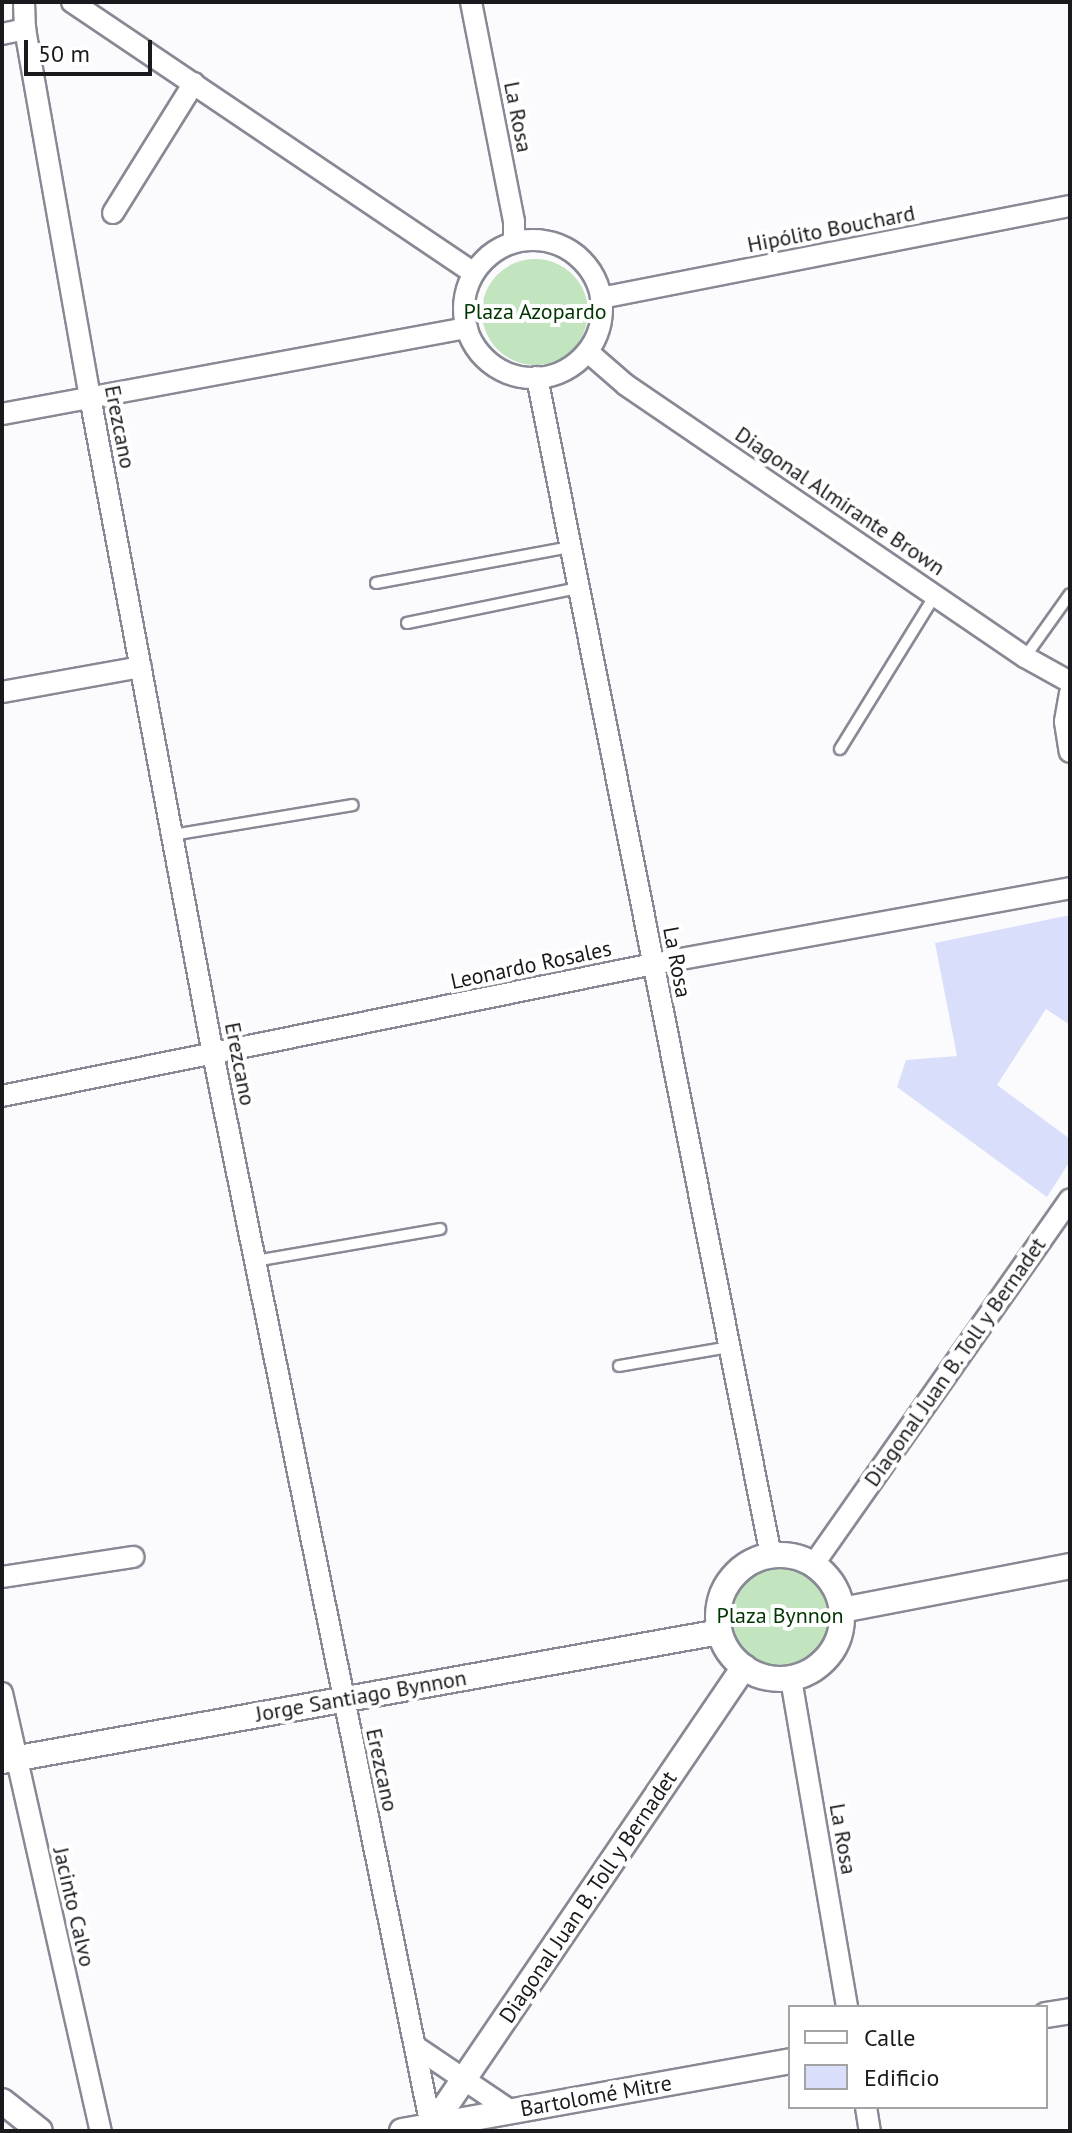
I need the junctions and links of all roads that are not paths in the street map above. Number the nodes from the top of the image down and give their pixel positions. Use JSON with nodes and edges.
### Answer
{"nodes":[{"id":1,"x":24,"y":2,"type":"edge"},
{"id":2,"x":72,"y":2,"type":"edge"},
{"id":3,"x":471,"y":2,"type":"edge"},
{"id":4,"x":25,"y":29,"type":"junction"},
{"id":5,"x":2,"y":34,"type":"edge"},
{"id":6,"x":194,"y":83,"type":"junction"},
{"id":7,"x":1070,"y":206,"type":"edge"},
{"id":8,"x":113,"y":213,"type":"dead end"},
{"id":9,"x":514,"y":242,"type":"junction"},
{"id":10,"x":473,"y":272,"type":"junction"},
{"id":11,"x":601,"y":298,"type":"junction"},
{"id":12,"x":467,"y":328,"type":"junction"},
{"id":13,"x":588,"y":352,"type":"junction"},
{"id":14,"x":537,"y":377,"type":"junction"},
{"id":15,"x":90,"y":397,"type":"junction"},
{"id":16,"x":2,"y":414,"type":"edge"},
{"id":17,"x":570,"y":547,"type":"junction"},
{"id":18,"x":376,"y":583,"type":"dead end"},
{"id":19,"x":578,"y":588,"type":"junction"},
{"id":20,"x":1070,"y":594,"type":"edge"},
{"id":21,"x":935,"y":595,"type":"junction"},
{"id":22,"x":407,"y":623,"type":"dead end"},
{"id":23,"x":1025,"y":657,"type":"junction"},
{"id":24,"x":141,"y":667,"type":"junction"},
{"id":25,"x":1070,"y":682,"type":"edge"},
{"id":26,"x":2,"y":692,"type":"edge"},
{"id":27,"x":1070,"y":693,"type":"edge"},
{"id":28,"x":840,"y":749,"type":"dead end"},
{"id":29,"x":1070,"y":752,"type":"edge"},
{"id":30,"x":353,"y":805,"type":"dead end"},
{"id":31,"x":172,"y":835,"type":"junction"},
{"id":32,"x":1070,"y":888,"type":"edge"},
{"id":33,"x":653,"y":964,"type":"junction"},
{"id":34,"x":213,"y":1054,"type":"junction"},
{"id":35,"x":2,"y":1096,"type":"edge"},
{"id":36,"x":1070,"y":1199,"type":"edge"},
{"id":37,"x":440,"y":1229,"type":"dead end"},
{"id":38,"x":255,"y":1261,"type":"junction"},
{"id":39,"x":729,"y":1347,"type":"junction"},
{"id":40,"x":619,"y":1366,"type":"dead end"},
{"id":41,"x":771,"y":1556,"type":"junction"},
{"id":42,"x":133,"y":1557,"type":"dead end"},
{"id":43,"x":813,"y":1565,"type":"junction"},
{"id":44,"x":1070,"y":1566,"type":"edge"},
{"id":45,"x":2,"y":1577,"type":"edge"},
{"id":46,"x":842,"y":1610,"type":"junction"},
{"id":47,"x":720,"y":1632,"type":"junction"},
{"id":48,"x":744,"y":1667,"type":"junction"},
{"id":49,"x":791,"y":1679,"type":"junction"},
{"id":50,"x":2,"y":1693,"type":"edge"},
{"id":51,"x":342,"y":1700,"type":"junction"},
{"id":52,"x":8,"y":1760,"type":"edge"},
{"id":53,"x":847,"y":2005,"type":"edge"},
{"id":54,"x":1070,"y":2011,"type":"edge"},
{"id":55,"x":1048,"y":2015,"type":"edge"},
{"id":56,"x":416,"y":2047,"type":"junction"},
{"id":57,"x":788,"y":2061,"type":"edge"},
{"id":58,"x":465,"y":2080,"type":"junction"},
{"id":59,"x":2,"y":2101,"type":"edge"},
{"id":60,"x":866,"y":2109,"type":"edge"},
{"id":61,"x":511,"y":2111,"type":"junction"},
{"id":62,"x":432,"y":2128,"type":"edge"},
{"id":63,"x":40,"y":2131,"type":"edge"},
{"id":64,"x":101,"y":2131,"type":"edge"},
{"id":65,"x":402,"y":2131,"type":"edge"},
{"id":66,"x":870,"y":2131,"type":"edge"}],
"edges":[{"from":1,"to":4,"type":"street","name":"Erezcano"},
{"from":2,"to":6,"type":"street"},
{"from":3,"to":9,"type":"street","name":"La Rosa"},
{"from":4,"to":5,"type":"street"},
{"from":4,"to":15,"type":"street","name":"Erezcano"},
{"from":6,"to":8,"type":"street"},
{"from":6,"to":10,"type":"street"},
{"from":7,"to":11,"type":"street","name":"Hipólito Bouchard"},
{"from":9,"to":10,"type":"street"},
{"from":9,"to":11,"type":"street"},
{"from":10,"to":12,"type":"street"},
{"from":11,"to":13,"type":"street"},
{"from":12,"to":14,"type":"street"},
{"from":12,"to":15,"type":"street"},
{"from":13,"to":14,"type":"street"},
{"from":13,"to":21,"type":"street","name":"Diagonal Almirante Brown"},
{"from":14,"to":17,"type":"street","name":"La Rosa"},
{"from":15,"to":16,"type":"street"},
{"from":15,"to":24,"type":"street","name":"Erezcano"},
{"from":17,"to":18,"type":"lane"},
{"from":17,"to":19,"type":"street","name":"La Rosa"},
{"from":19,"to":22,"type":"lane"},
{"from":19,"to":33,"type":"street","name":"La Rosa"},
{"from":20,"to":23,"type":"lane"},
{"from":21,"to":23,"type":"street","name":"Diagonal Almirante Brown"},
{"from":21,"to":28,"type":"lane"},
{"from":23,"to":25,"type":"street","name":"Diagonal Almirante Brown"},
{"from":24,"to":26,"type":"street"},
{"from":24,"to":31,"type":"street","name":"Erezcano"},
{"from":27,"to":29,"type":"street"},
{"from":30,"to":31,"type":"lane"},
{"from":31,"to":34,"type":"street","name":"Erezcano"},
{"from":32,"to":33,"type":"street","name":"Leonardo Rosales"},
{"from":33,"to":34,"type":"street","name":"Leonardo Rosales"},
{"from":33,"to":39,"type":"street","name":"La Rosa"},
{"from":34,"to":35,"type":"street","name":"Leonardo Rosales"},
{"from":34,"to":38,"type":"street","name":"Erezcano"},
{"from":36,"to":43,"type":"street","name":"Diagonal Juan B. Toll y Bernadet"},
{"from":37,"to":38,"type":"lane"},
{"from":38,"to":51,"type":"street","name":"Erezcano"},
{"from":39,"to":40,"type":"lane"},
{"from":39,"to":41,"type":"street","name":"La Rosa"},
{"from":41,"to":43,"type":"street"},
{"from":41,"to":47,"type":"street"},
{"from":42,"to":45,"type":"street"},
{"from":43,"to":46,"type":"street"},
{"from":44,"to":46,"type":"street"},
{"from":46,"to":49,"type":"street"},
{"from":47,"to":48,"type":"street"},
{"from":47,"to":51,"type":"street","name":"Jorge Santiago Bynnon"},
{"from":48,"to":49,"type":"street"},
{"from":48,"to":58,"type":"street","name":"Diagonal Juan B. Toll y Bernadet"},
{"from":49,"to":53,"type":"street","name":"La Rosa"},
{"from":50,"to":52,"type":"street","name":"Jacinto Calvo"},
{"from":51,"to":52,"type":"street","name":"Jorge Santiago Bynnon"},
{"from":51,"to":56,"type":"street","name":"Erezcano"},
{"from":52,"to":64,"type":"street","name":"Jacinto Calvo"},
{"from":54,"to":55,"type":"street"},
{"from":56,"to":58,"type":"street"},
{"from":56,"to":62,"type":"street","name":"Erezcano"},
{"from":57,"to":61,"type":"street","name":"Bartolomé Mitre"},
{"from":58,"to":61,"type":"street"},
{"from":58,"to":62,"type":"street","name":"Diagonal Juan B. Toll y Bernadet"},
{"from":59,"to":63,"type":"street"},
{"from":60,"to":66,"type":"street"},
{"from":61,"to":62,"type":"street","name":"Bartolomé Mitre"},
{"from":62,"to":65,"type":"street","name":"Bartolomé Mitre"}]}
